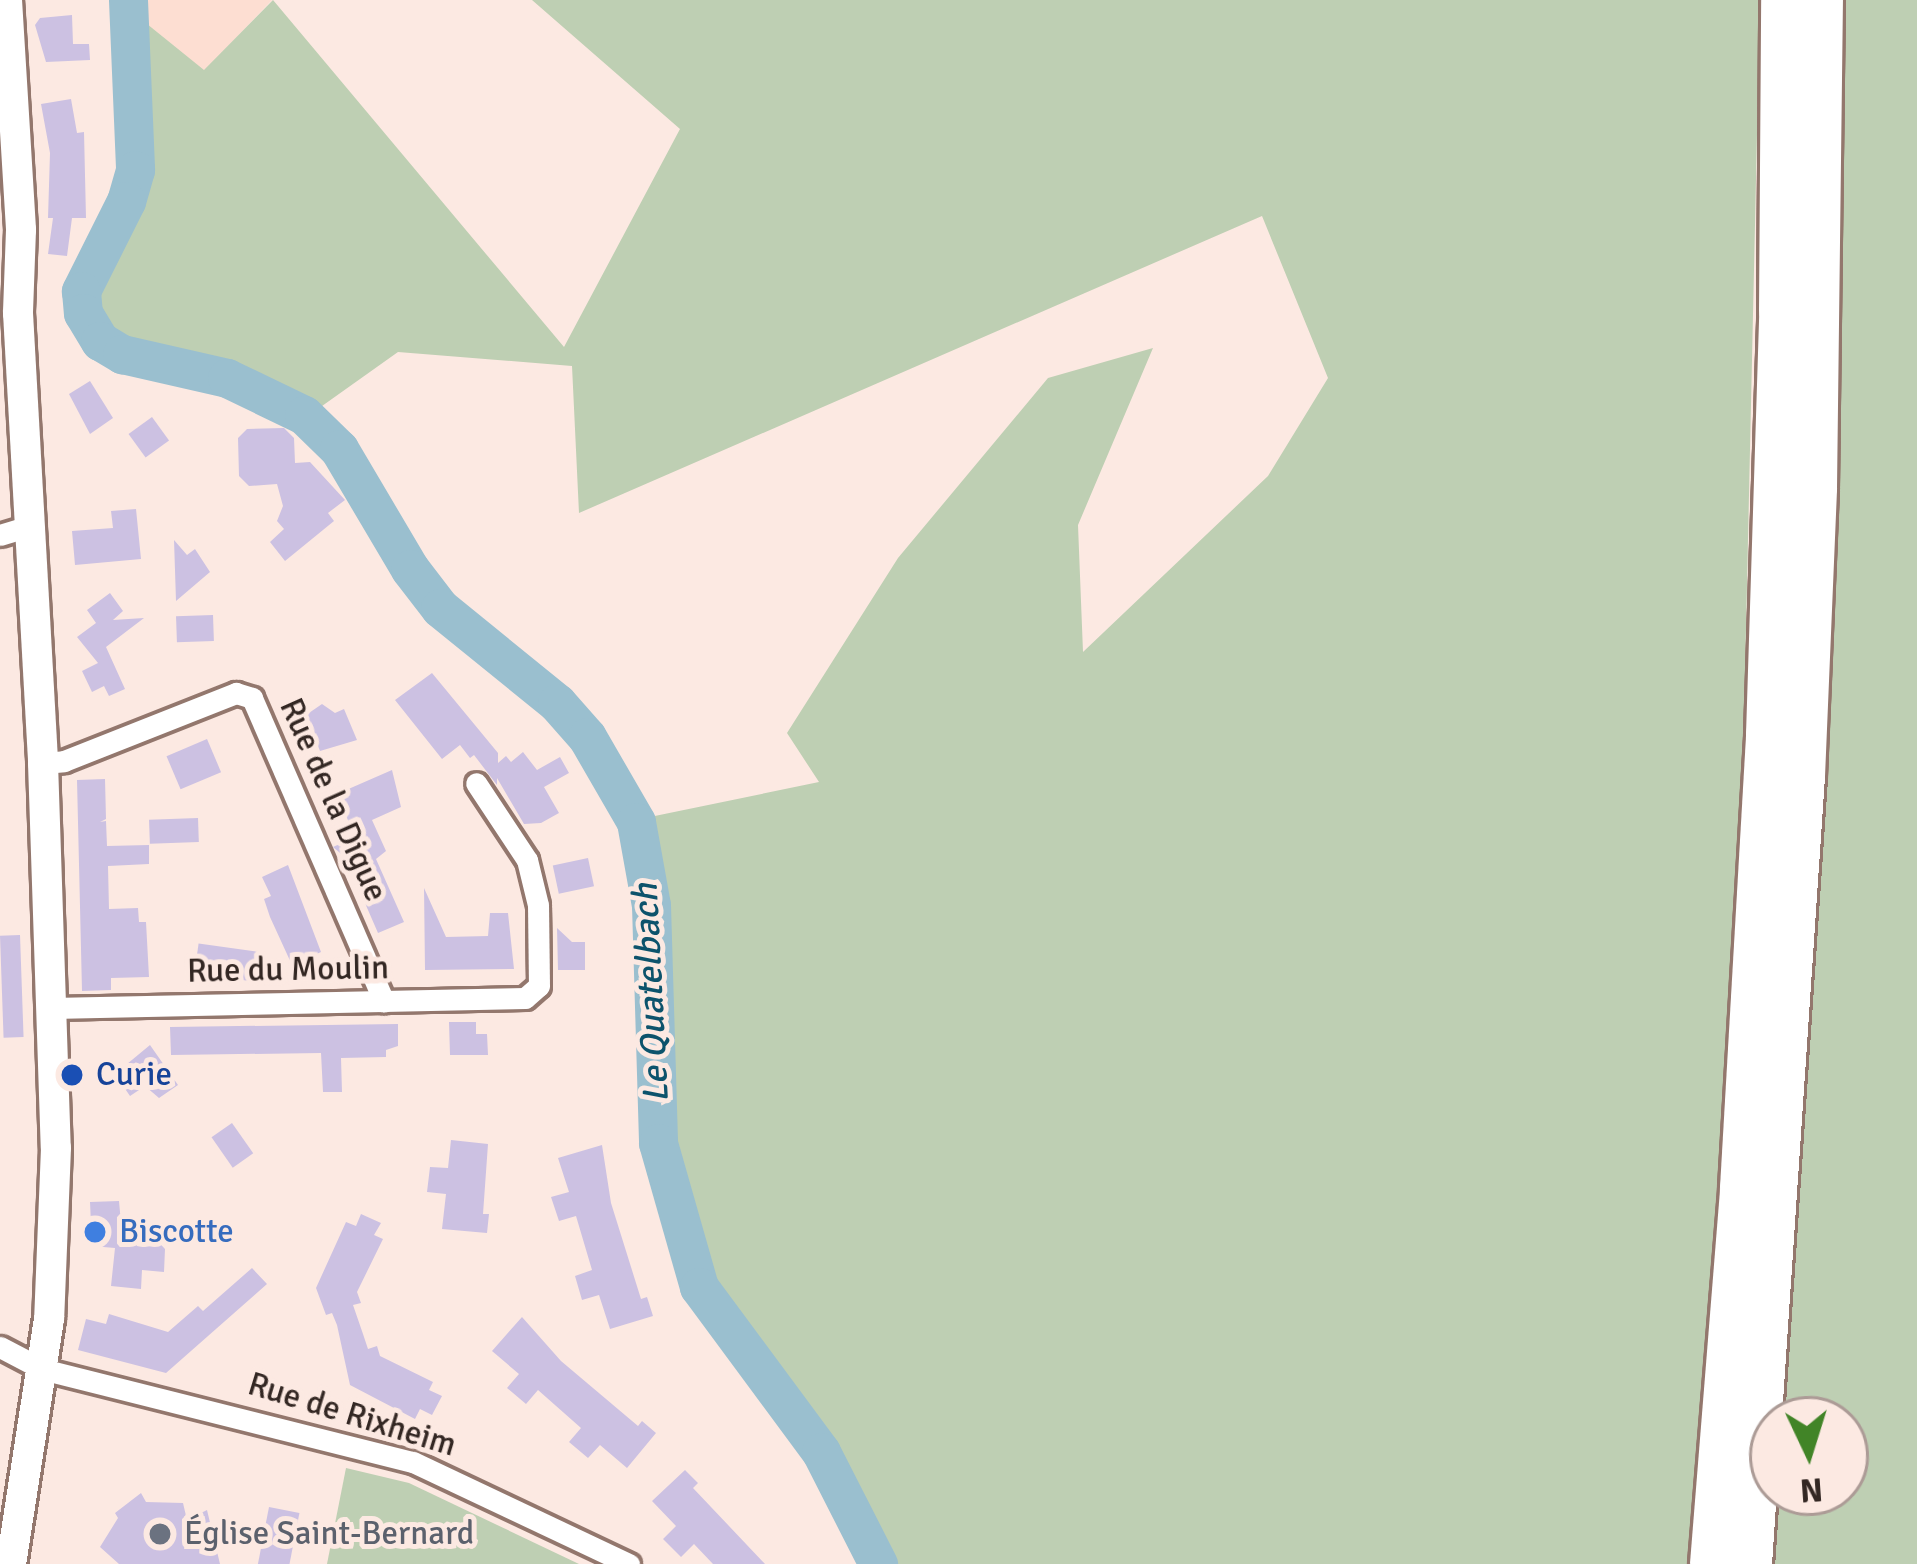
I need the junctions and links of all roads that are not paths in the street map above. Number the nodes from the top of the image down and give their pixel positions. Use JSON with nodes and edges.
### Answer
{"nodes":[{"id":1,"x":7,"y":0,"type":"edge"},
{"id":2,"x":1782,"y":0,"type":"edge"},
{"id":3,"x":1822,"y":0,"type":"edge"},
{"id":4,"x":0,"y":234,"type":"edge"},
{"id":5,"x":18,"y":313,"type":"junction"},
{"id":6,"x":32,"y":525,"type":"junction"},
{"id":7,"x":0,"y":535,"type":"edge"},
{"id":8,"x":43,"y":763,"type":"junction"},
{"id":9,"x":476,"y":783,"type":"dead end"},
{"id":10,"x":384,"y":1001,"type":"junction"},
{"id":11,"x":52,"y":1008,"type":"junction"},
{"id":12,"x":0,"y":1347,"type":"edge"},
{"id":13,"x":42,"y":1369,"type":"junction"},
{"id":14,"x":11,"y":1564,"type":"edge"},
{"id":15,"x":629,"y":1564,"type":"edge"},
{"id":16,"x":1711,"y":1564,"type":"edge"},
{"id":17,"x":1751,"y":1564,"type":"edge"}],
"edges":[{"from":1,"to":5,"type":"main road"},
{"from":2,"to":16,"type":"highway"},
{"from":3,"to":17,"type":"highway"},
{"from":4,"to":5,"type":"main road"},
{"from":5,"to":6,"type":"main road"},
{"from":6,"to":7,"type":"street"},
{"from":6,"to":8,"type":"main road"},
{"from":8,"to":10,"type":"street","name":"Rue de la Digue"},
{"from":8,"to":11,"type":"main road"},
{"from":9,"to":10,"type":"street","name":"Rue du Moulin"},
{"from":10,"to":11,"type":"street","name":"Rue du Moulin"},
{"from":11,"to":13,"type":"main road"},
{"from":12,"to":13,"type":"street","name":"Rue de Rixheim"},
{"from":13,"to":14,"type":"main road"},
{"from":13,"to":15,"type":"street","name":"Rue de Rixheim"}]}
